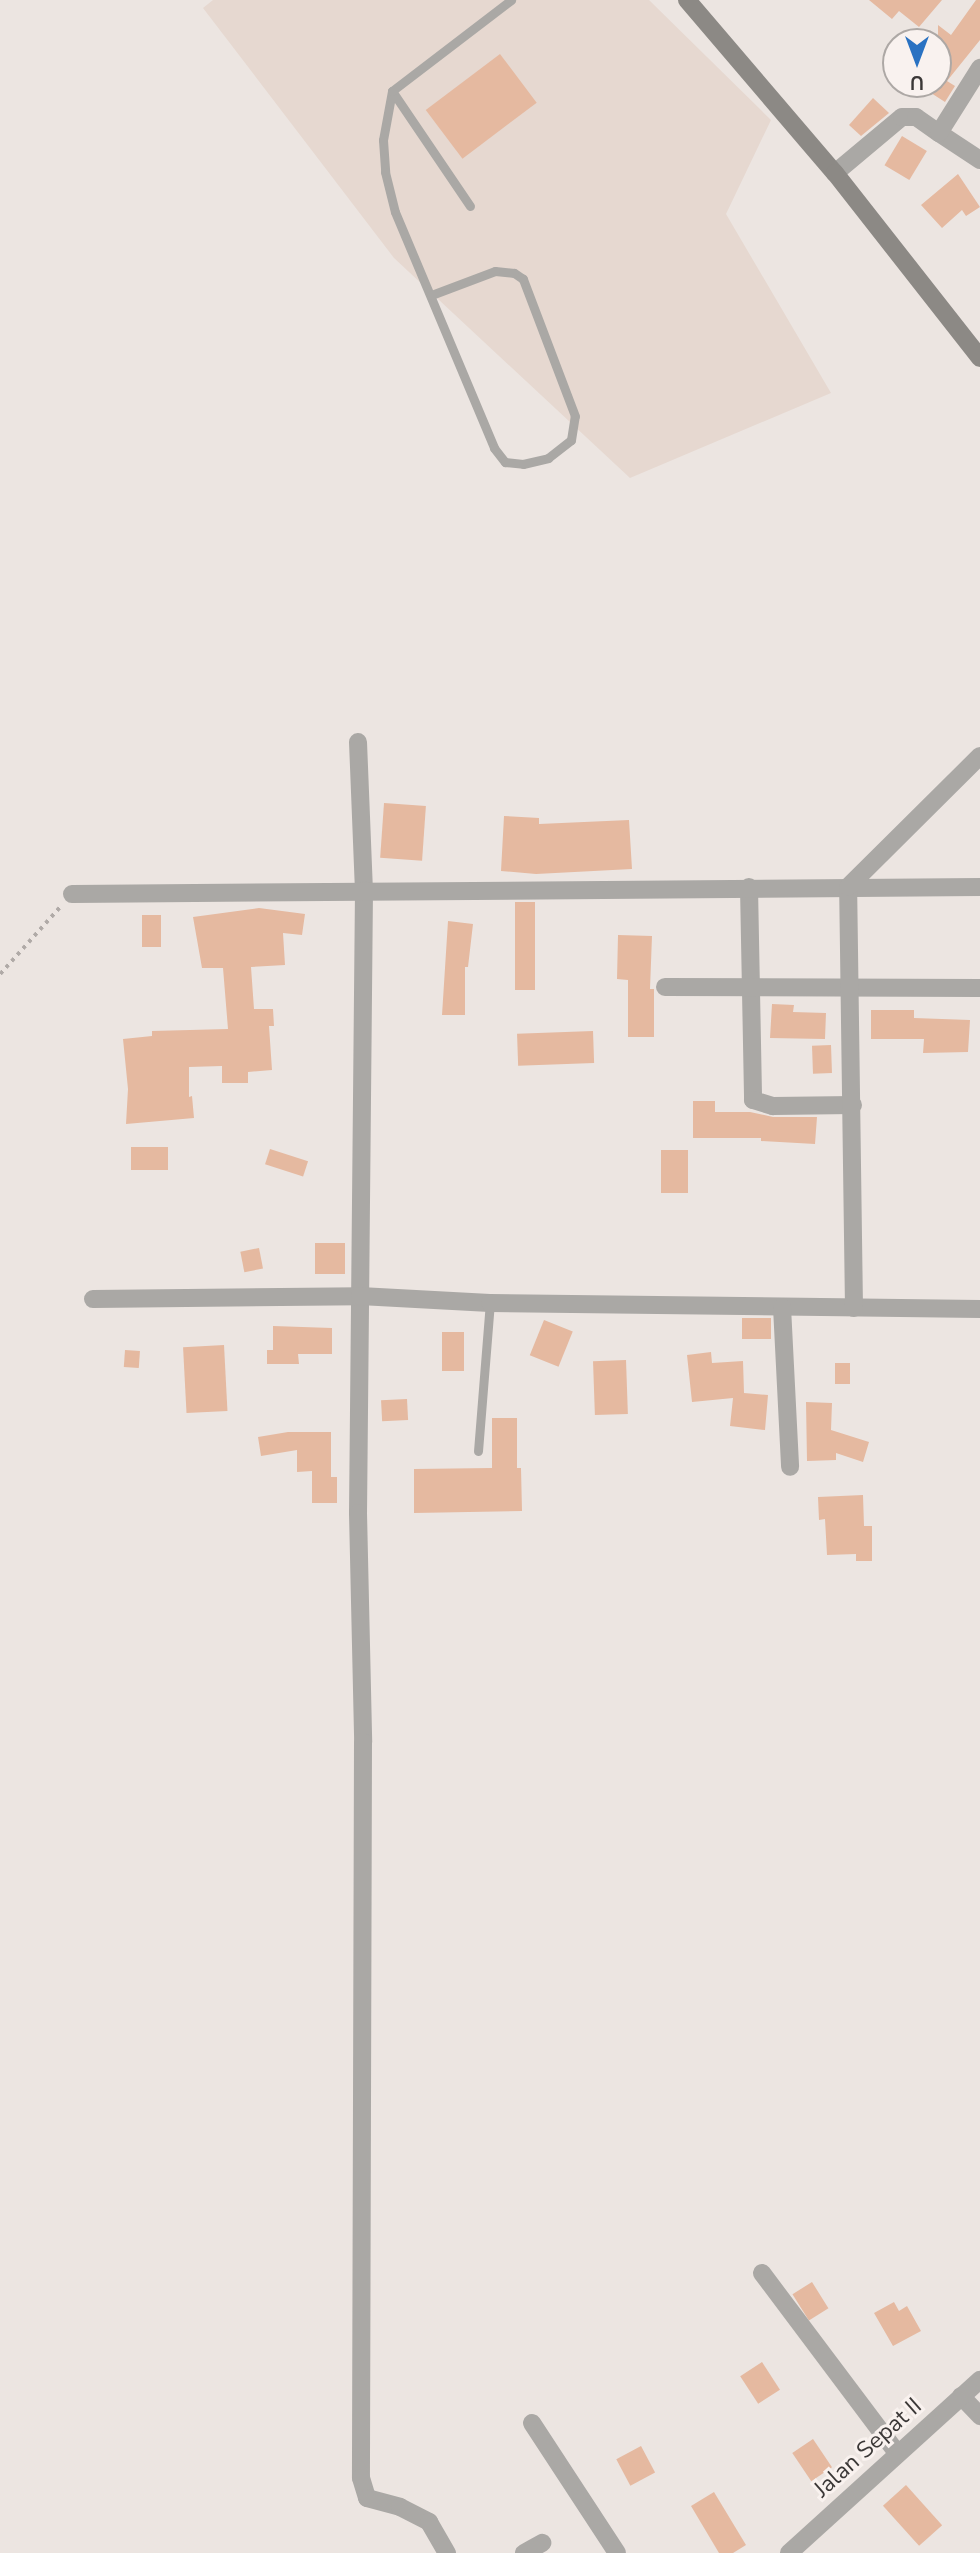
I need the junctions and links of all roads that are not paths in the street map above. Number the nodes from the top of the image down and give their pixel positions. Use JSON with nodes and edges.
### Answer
{"nodes":[{"id":1,"x":510,"y":0,"type":"edge"},
{"id":2,"x":687,"y":0,"type":"edge"},
{"id":3,"x":980,"y":68,"type":"edge"},
{"id":4,"x":392,"y":91,"type":"junction"},
{"id":5,"x":939,"y":133,"type":"junction"},
{"id":6,"x":980,"y":160,"type":"edge"},
{"id":7,"x":835,"y":173,"type":"junction"},
{"id":8,"x":470,"y":206,"type":"dead end"},
{"id":9,"x":431,"y":295,"type":"junction"},
{"id":10,"x":980,"y":358,"type":"edge"},
{"id":11,"x":358,"y":742,"type":"dead end"},
{"id":12,"x":980,"y":756,"type":"edge"},
{"id":13,"x":749,"y":887,"type":"junction"},
{"id":14,"x":848,"y":887,"type":"junction"},
{"id":15,"x":980,"y":887,"type":"edge"},
{"id":16,"x":364,"y":890,"type":"junction"},
{"id":17,"x":72,"y":894,"type":"road end"},
{"id":18,"x":665,"y":987,"type":"dead end"},
{"id":19,"x":848,"y":988,"type":"junction"},
{"id":20,"x":980,"y":988,"type":"edge"},
{"id":21,"x":750,"y":989,"type":"junction"},
{"id":22,"x":853,"y":1105,"type":"junction"},
{"id":23,"x":360,"y":1296,"type":"junction"},
{"id":24,"x":93,"y":1299,"type":"dead end"},
{"id":25,"x":490,"y":1303,"type":"junction"},
{"id":26,"x":782,"y":1307,"type":"junction"},
{"id":27,"x":854,"y":1308,"type":"junction"},
{"id":28,"x":980,"y":1309,"type":"edge"},
{"id":29,"x":478,"y":1451,"type":"dead end"},
{"id":30,"x":790,"y":1467,"type":"dead end"},
{"id":31,"x":762,"y":2273,"type":"dead end"},
{"id":32,"x":980,"y":2380,"type":"edge"},
{"id":33,"x":961,"y":2396,"type":"junction"},
{"id":34,"x":980,"y":2416,"type":"edge"},
{"id":35,"x":532,"y":2423,"type":"dead end"},
{"id":36,"x":898,"y":2454,"type":"junction"},
{"id":37,"x":542,"y":2543,"type":"dead end"},
{"id":38,"x":447,"y":2553,"type":"edge"},
{"id":39,"x":524,"y":2553,"type":"edge"},
{"id":40,"x":617,"y":2553,"type":"edge"},
{"id":41,"x":789,"y":2553,"type":"edge"}],
"edges":[{"from":1,"to":4,"type":"lane"},
{"from":2,"to":7,"type":"street"},
{"from":3,"to":5,"type":"street"},
{"from":4,"to":8,"type":"lane"},
{"from":4,"to":9,"type":"lane"},
{"from":5,"to":6,"type":"street"},
{"from":5,"to":7,"type":"street"},
{"from":7,"to":10,"type":"street"},
{"from":9,"to":9,"type":"lane"},
{"from":11,"to":16,"type":"street"},
{"from":12,"to":14,"type":"street"},
{"from":13,"to":14,"type":"street"},
{"from":13,"to":16,"type":"street"},
{"from":13,"to":21,"type":"street"},
{"from":14,"to":15,"type":"street"},
{"from":14,"to":19,"type":"street"},
{"from":16,"to":17,"type":"street"},
{"from":16,"to":23,"type":"street"},
{"from":18,"to":21,"type":"street"},
{"from":19,"to":20,"type":"street"},
{"from":19,"to":21,"type":"street"},
{"from":19,"to":22,"type":"street"},
{"from":21,"to":22,"type":"street"},
{"from":22,"to":27,"type":"street"},
{"from":23,"to":24,"type":"street"},
{"from":23,"to":25,"type":"street"},
{"from":23,"to":38,"type":"street"},
{"from":25,"to":26,"type":"street"},
{"from":25,"to":29,"type":"lane"},
{"from":26,"to":27,"type":"street"},
{"from":26,"to":30,"type":"street"},
{"from":27,"to":28,"type":"street"},
{"from":31,"to":36,"type":"street"},
{"from":32,"to":33,"type":"street","name":"Jalan Sepat II"},
{"from":33,"to":34,"type":"street"},
{"from":33,"to":36,"type":"street","name":"Jalan Sepat II"},
{"from":35,"to":40,"type":"street"},
{"from":36,"to":41,"type":"street","name":"Jalan Sepat II"},
{"from":37,"to":39,"type":"street"}]}
